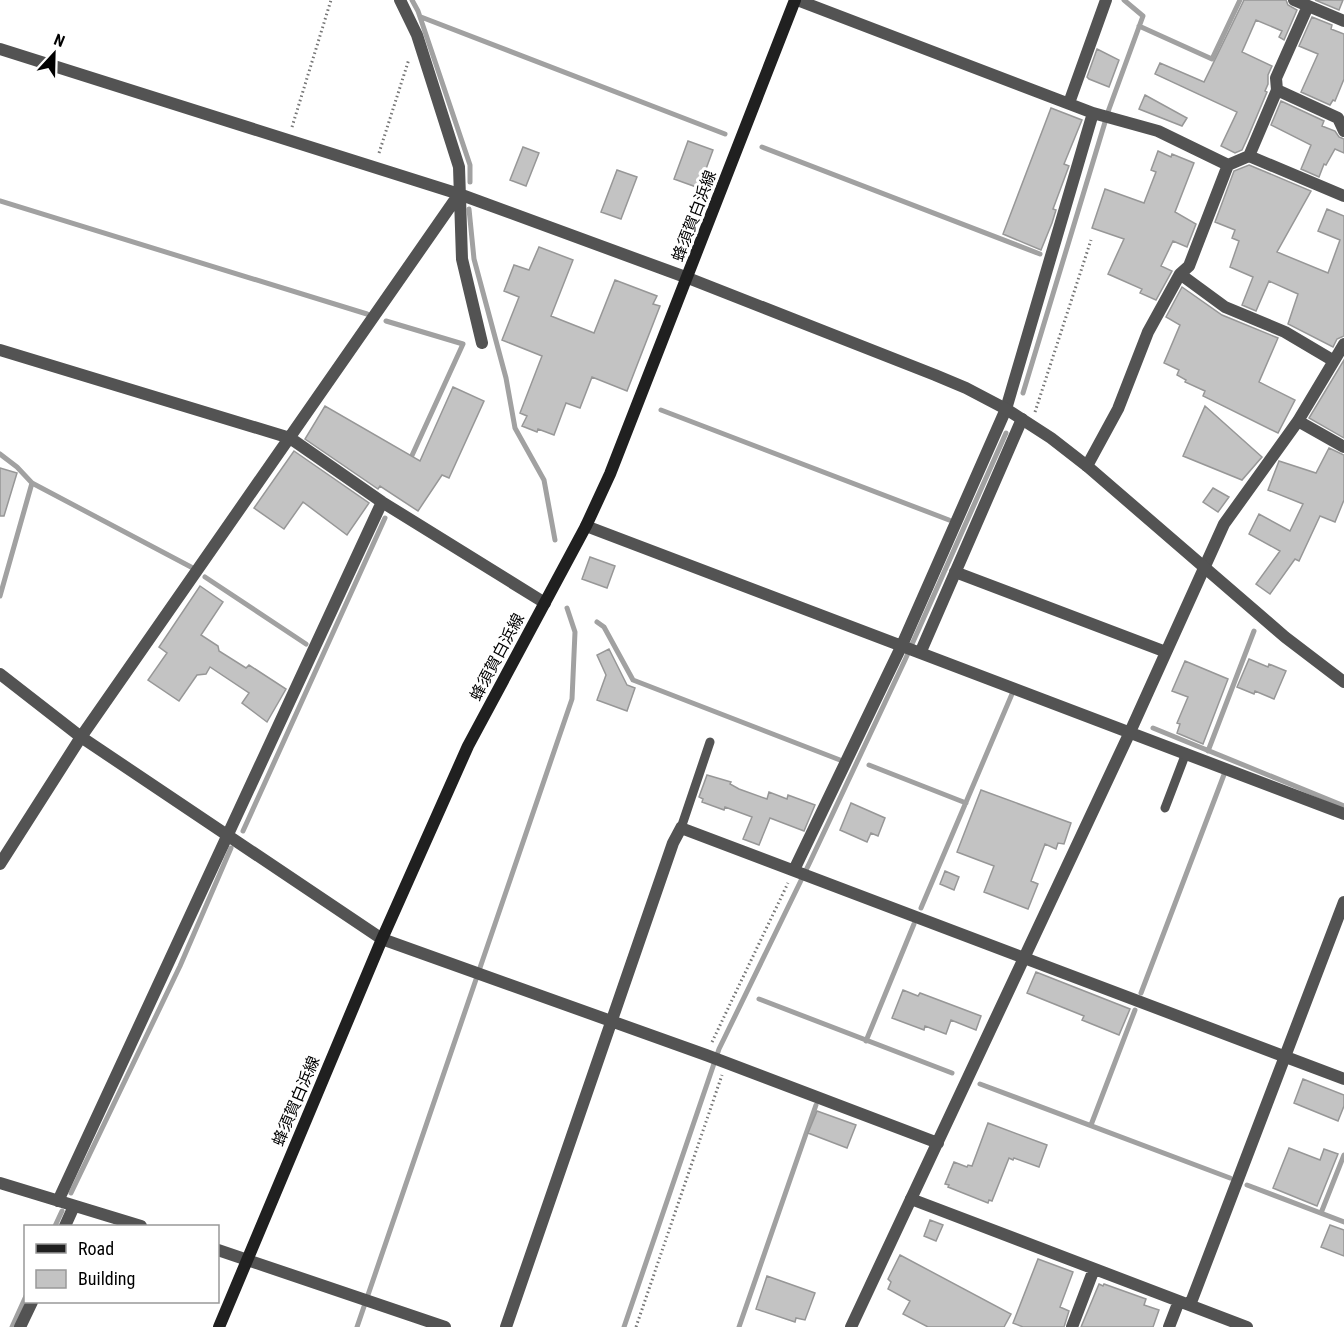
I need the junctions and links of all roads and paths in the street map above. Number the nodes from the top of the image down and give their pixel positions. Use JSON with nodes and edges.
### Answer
{"nodes":[{"id":1,"x":331,"y":0,"type":"edge"},
{"id":2,"x":400,"y":0,"type":"edge"},
{"id":3,"x":796,"y":0,"type":"edge"},
{"id":4,"x":1106,"y":0,"type":"edge"},
{"id":5,"x":1294,"y":0,"type":"edge"},
{"id":6,"x":1308,"y":6,"type":"junction"},
{"id":7,"x":1344,"y":21,"type":"edge"},
{"id":8,"x":417,"y":35,"type":"junction"},
{"id":9,"x":0,"y":49,"type":"edge"},
{"id":10,"x":1277,"y":90,"type":"junction"},
{"id":11,"x":1069,"y":103,"type":"junction"},
{"id":12,"x":1101,"y":115,"type":"junction"},
{"id":13,"x":1344,"y":131,"type":"edge"},
{"id":14,"x":288,"y":140,"type":"junction"},
{"id":15,"x":1249,"y":156,"type":"junction"},
{"id":16,"x":1228,"y":165,"type":"junction"},
{"id":17,"x":374,"y":168,"type":"junction"},
{"id":18,"x":459,"y":194,"type":"junction"},
{"id":19,"x":1344,"y":196,"type":"edge"},
{"id":20,"x":1091,"y":240,"type":"dead end"},
{"id":21,"x":1180,"y":274,"type":"junction"},
{"id":22,"x":688,"y":278,"type":"junction"},
{"id":23,"x":482,"y":343,"type":"dead end"},
{"id":24,"x":1344,"y":344,"type":"edge"},
{"id":25,"x":0,"y":350,"type":"edge"},
{"id":26,"x":1334,"y":361,"type":"junction"},
{"id":27,"x":1006,"y":409,"type":"junction"},
{"id":28,"x":1298,"y":421,"type":"junction"},
{"id":29,"x":1026,"y":422,"type":"junction"},
{"id":30,"x":291,"y":438,"type":"junction"},
{"id":31,"x":1344,"y":447,"type":"edge"},
{"id":32,"x":1087,"y":466,"type":"junction"},
{"id":33,"x":382,"y":502,"type":"junction"},
{"id":34,"x":586,"y":526,"type":"junction"},
{"id":35,"x":1204,"y":567,"type":"junction"},
{"id":36,"x":955,"y":572,"type":"junction"},
{"id":37,"x":546,"y":603,"type":"junction"},
{"id":38,"x":911,"y":648,"type":"junction"},
{"id":39,"x":1166,"y":652,"type":"junction"},
{"id":40,"x":0,"y":674,"type":"edge"},
{"id":41,"x":1344,"y":682,"type":"edge"},
{"id":42,"x":1130,"y":732,"type":"junction"},
{"id":43,"x":81,"y":737,"type":"junction"},
{"id":44,"x":710,"y":742,"type":"dead end"},
{"id":45,"x":1186,"y":753,"type":"junction"},
{"id":46,"x":1165,"y":808,"type":"dead end"},
{"id":47,"x":1344,"y":814,"type":"edge"},
{"id":48,"x":681,"y":828,"type":"junction"},
{"id":49,"x":228,"y":835,"type":"junction"},
{"id":50,"x":0,"y":864,"type":"edge"},
{"id":51,"x":796,"y":871,"type":"junction"},
{"id":52,"x":1344,"y":902,"type":"edge"},
{"id":53,"x":382,"y":939,"type":"junction"},
{"id":54,"x":1025,"y":958,"type":"junction"},
{"id":55,"x":612,"y":1022,"type":"junction"},
{"id":56,"x":1285,"y":1057,"type":"junction"},
{"id":57,"x":716,"y":1058,"type":"junction"},
{"id":58,"x":1344,"y":1079,"type":"edge"},
{"id":59,"x":938,"y":1143,"type":"junction"},
{"id":60,"x":0,"y":1183,"type":"edge"},
{"id":61,"x":911,"y":1199,"type":"junction"},
{"id":62,"x":58,"y":1201,"type":"junction"},
{"id":63,"x":74,"y":1206,"type":"junction"},
{"id":64,"x":66,"y":1225,"type":"edge"},
{"id":65,"x":135,"y":1225,"type":"edge"},
{"id":66,"x":219,"y":1250,"type":"edge"},
{"id":67,"x":247,"y":1259,"type":"junction"},
{"id":68,"x":1094,"y":1269,"type":"junction"},
{"id":69,"x":32,"y":1303,"type":"edge"},
{"id":70,"x":1184,"y":1303,"type":"junction"},
{"id":71,"x":21,"y":1327,"type":"edge"},
{"id":72,"x":219,"y":1327,"type":"edge"},
{"id":73,"x":445,"y":1327,"type":"edge"},
{"id":74,"x":506,"y":1327,"type":"edge"},
{"id":75,"x":636,"y":1327,"type":"edge"},
{"id":76,"x":851,"y":1327,"type":"edge"},
{"id":77,"x":1072,"y":1327,"type":"edge"},
{"id":78,"x":1169,"y":1327,"type":"edge"},
{"id":79,"x":1247,"y":1327,"type":"edge"}],
"edges":[{"from":1,"to":14,"type":"path"},
{"from":2,"to":8,"type":"street"},
{"from":3,"to":11,"type":"street"},
{"from":3,"to":22,"type":"main road","name":"蜂須賀白浜線"},
{"from":4,"to":11,"type":"street"},
{"from":5,"to":6,"type":"street"},
{"from":6,"to":7,"type":"street"},
{"from":6,"to":10,"type":"street"},
{"from":8,"to":17,"type":"path"},
{"from":8,"to":18,"type":"street"},
{"from":9,"to":14,"type":"street"},
{"from":10,"to":13,"type":"street"},
{"from":10,"to":15,"type":"street"},
{"from":11,"to":12,"type":"street"},
{"from":12,"to":16,"type":"street"},
{"from":12,"to":27,"type":"street"},
{"from":14,"to":17,"type":"street"},
{"from":15,"to":16,"type":"street"},
{"from":15,"to":19,"type":"street"},
{"from":16,"to":21,"type":"street"},
{"from":17,"to":18,"type":"street"},
{"from":18,"to":22,"type":"street"},
{"from":18,"to":23,"type":"street"},
{"from":18,"to":30,"type":"street"},
{"from":20,"to":29,"type":"path"},
{"from":21,"to":26,"type":"street"},
{"from":21,"to":32,"type":"street"},
{"from":22,"to":27,"type":"street"},
{"from":22,"to":34,"type":"main road","name":"蜂須賀白浜線"},
{"from":24,"to":26,"type":"street"},
{"from":25,"to":30,"type":"street"},
{"from":26,"to":28,"type":"street"},
{"from":27,"to":29,"type":"street"},
{"from":27,"to":38,"type":"street"},
{"from":28,"to":31,"type":"street"},
{"from":28,"to":35,"type":"street"},
{"from":29,"to":32,"type":"street"},
{"from":29,"to":36,"type":"street"},
{"from":30,"to":33,"type":"street"},
{"from":30,"to":43,"type":"street"},
{"from":32,"to":35,"type":"street"},
{"from":33,"to":37,"type":"street"},
{"from":33,"to":49,"type":"street"},
{"from":34,"to":37,"type":"main road","name":"蜂須賀白浜線"},
{"from":34,"to":38,"type":"street"},
{"from":35,"to":39,"type":"street"},
{"from":35,"to":41,"type":"street"},
{"from":36,"to":38,"type":"street"},
{"from":36,"to":39,"type":"street"},
{"from":37,"to":53,"type":"main road","name":"蜂須賀白浜線"},
{"from":38,"to":42,"type":"street"},
{"from":38,"to":51,"type":"street"},
{"from":39,"to":42,"type":"street"},
{"from":40,"to":43,"type":"street"},
{"from":42,"to":45,"type":"street"},
{"from":42,"to":54,"type":"street"},
{"from":43,"to":49,"type":"street"},
{"from":43,"to":50,"type":"street"},
{"from":44,"to":48,"type":"lane"},
{"from":45,"to":46,"type":"lane"},
{"from":45,"to":47,"type":"street"},
{"from":48,"to":51,"type":"street"},
{"from":48,"to":55,"type":"street"},
{"from":49,"to":53,"type":"street"},
{"from":49,"to":62,"type":"street"},
{"from":51,"to":54,"type":"street"},
{"from":51,"to":57,"type":"path"},
{"from":52,"to":56,"type":"street"},
{"from":53,"to":55,"type":"street"},
{"from":53,"to":67,"type":"main road","name":"蜂須賀白浜線"},
{"from":54,"to":56,"type":"street"},
{"from":54,"to":59,"type":"street"},
{"from":55,"to":57,"type":"street"},
{"from":55,"to":74,"type":"street"},
{"from":56,"to":58,"type":"street"},
{"from":56,"to":70,"type":"street"},
{"from":57,"to":59,"type":"street"},
{"from":57,"to":75,"type":"path"},
{"from":59,"to":61,"type":"street"},
{"from":60,"to":62,"type":"street"},
{"from":61,"to":68,"type":"street"},
{"from":61,"to":76,"type":"street"},
{"from":62,"to":63,"type":"street"},
{"from":63,"to":64,"type":"street"},
{"from":63,"to":65,"type":"street"},
{"from":66,"to":67,"type":"street"},
{"from":67,"to":72,"type":"main road","name":"蜂須賀白浜線"},
{"from":67,"to":73,"type":"street"},
{"from":68,"to":70,"type":"street"},
{"from":68,"to":77,"type":"street"},
{"from":69,"to":71,"type":"street"},
{"from":70,"to":78,"type":"street"},
{"from":70,"to":79,"type":"street"}]}
